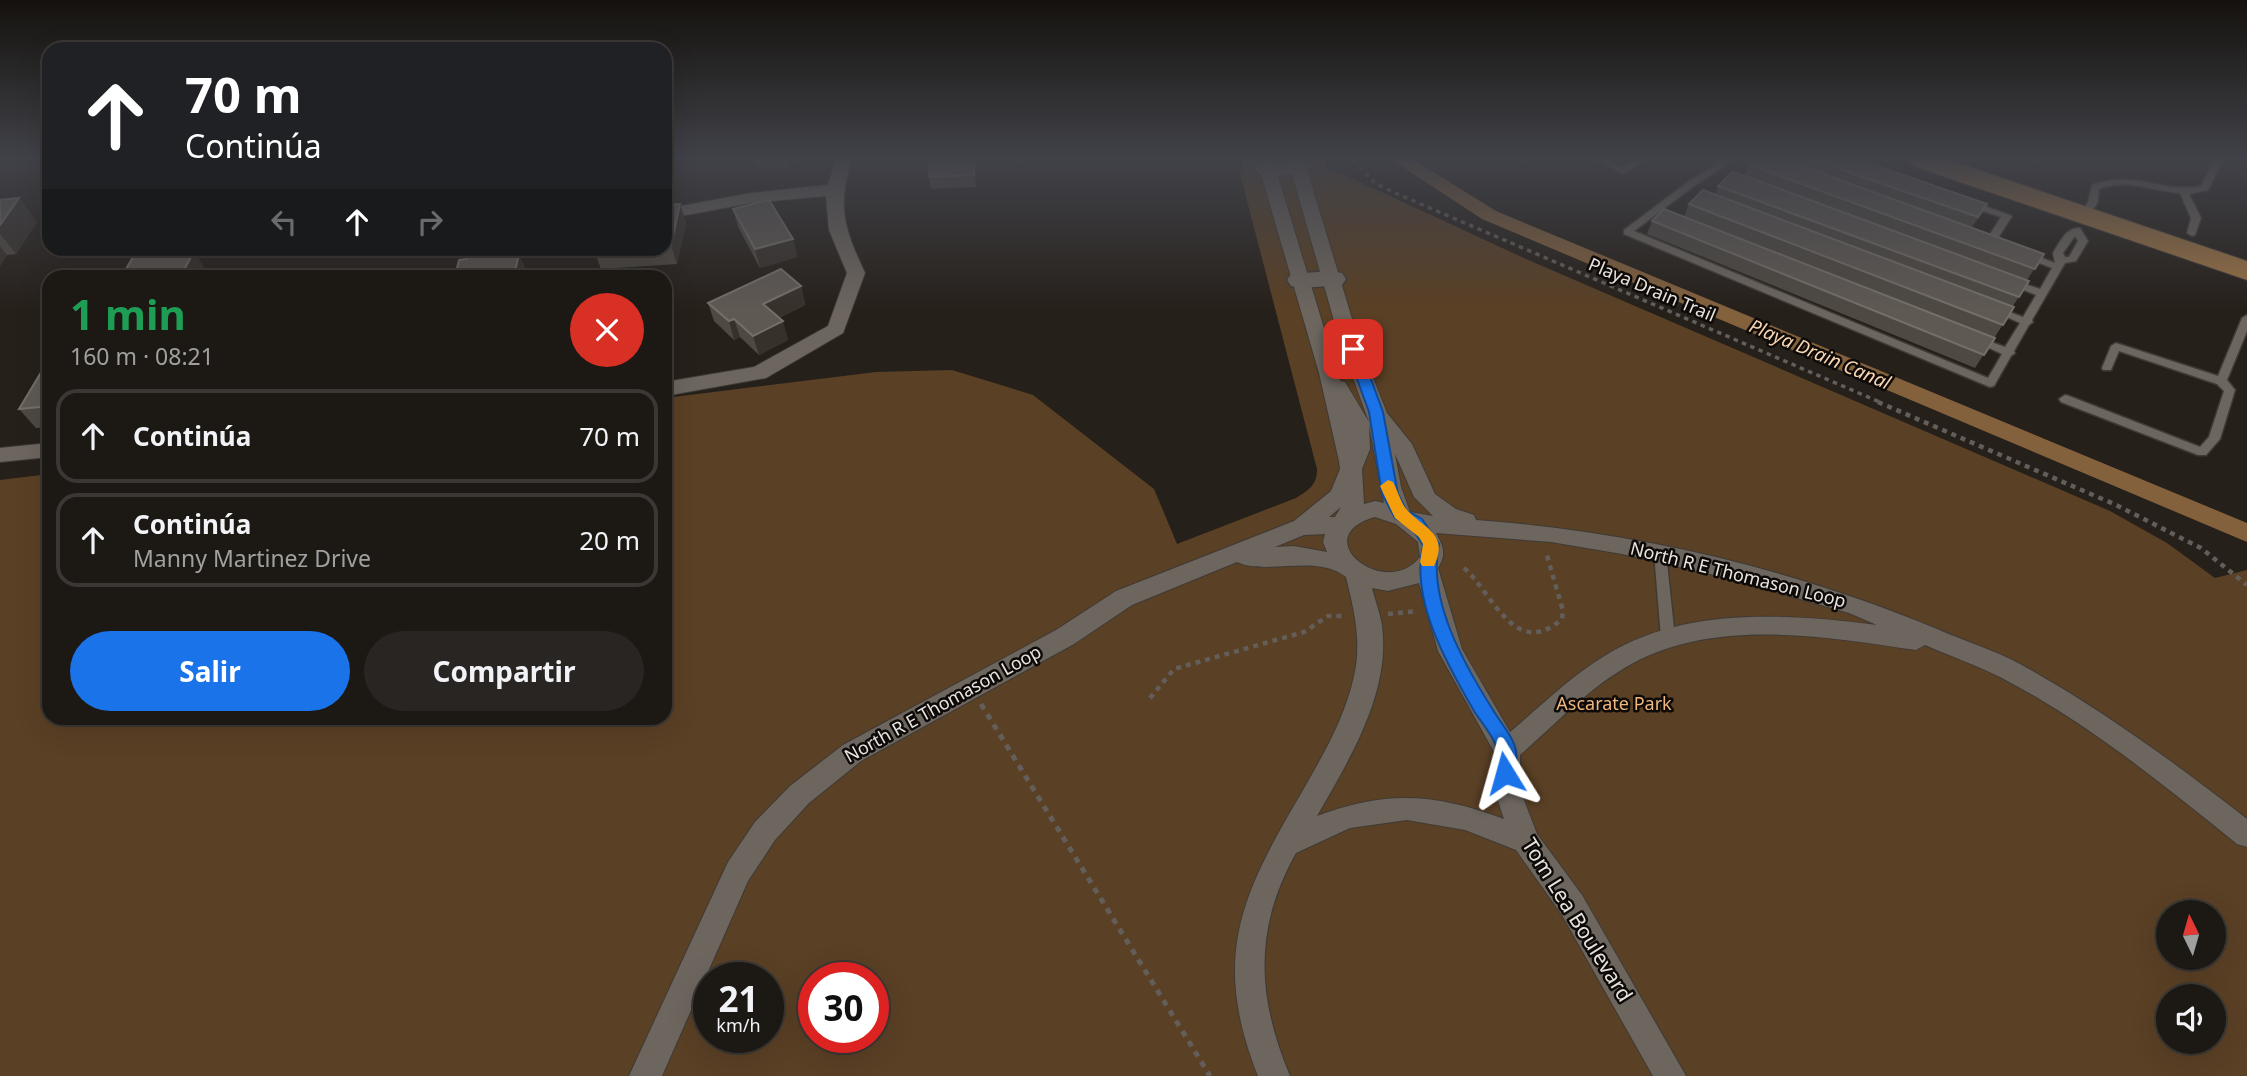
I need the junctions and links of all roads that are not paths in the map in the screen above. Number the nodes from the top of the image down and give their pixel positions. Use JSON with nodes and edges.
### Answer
{"nodes":[{"id":1,"x":834,"y":210,"type":"edge"},
{"id":2,"x":1280,"y":210,"type":"edge"},
{"id":3,"x":1311,"y":210,"type":"edge"},
{"id":4,"x":1656,"y":210,"type":"edge"},
{"id":5,"x":1990,"y":210,"type":"edge"},
{"id":6,"x":2068,"y":210,"type":"edge"},
{"id":7,"x":2073,"y":210,"type":"edge"},
{"id":8,"x":2087,"y":210,"type":"edge"},
{"id":9,"x":2192,"y":210,"type":"edge"},
{"id":10,"x":1653,"y":212,"type":"junction"},
{"id":11,"x":2085,"y":216,"type":"junction"},
{"id":12,"x":1666,"y":217,"type":"edge"},
{"id":13,"x":2192,"y":233,"type":"junction"},
{"id":14,"x":1977,"y":237,"type":"edge"},
{"id":15,"x":1990,"y":242,"type":"junction"},
{"id":16,"x":2247,"y":251,"type":"edge"},
{"id":17,"x":2060,"y":264,"type":"junction"},
{"id":18,"x":2247,"y":271,"type":"edge"},
{"id":19,"x":1332,"y":279,"type":"junction"},
{"id":20,"x":1301,"y":280,"type":"junction"},
{"id":21,"x":2005,"y":280,"type":"edge"},
{"id":22,"x":2043,"y":294,"type":"junction"},
{"id":23,"x":1989,"y":307,"type":"edge"},
{"id":24,"x":2247,"y":317,"type":"edge"},
{"id":25,"x":2028,"y":322,"type":"junction"},
{"id":26,"x":1959,"y":332,"type":"edge"},
{"id":27,"x":2010,"y":353,"type":"junction"},
{"id":28,"x":2107,"y":368,"type":"dead end"},
{"id":29,"x":2221,"y":381,"type":"junction"},
{"id":30,"x":672,"y":388,"type":"edge"},
{"id":31,"x":2065,"y":399,"type":"dead end"},
{"id":32,"x":1376,"y":412,"type":"junction"},
{"id":33,"x":42,"y":451,"type":"edge"},
{"id":34,"x":0,"y":456,"type":"edge"},
{"id":35,"x":1351,"y":470,"type":"junction"},
{"id":36,"x":1408,"y":519,"type":"junction"},
{"id":37,"x":1345,"y":520,"type":"junction"},
{"id":38,"x":1302,"y":527,"type":"junction"},
{"id":39,"x":1507,"y":530,"type":"junction"},
{"id":40,"x":1660,"y":553,"type":"junction"},
{"id":41,"x":1232,"y":557,"type":"junction"},
{"id":42,"x":1426,"y":566,"type":"junction"},
{"id":43,"x":1350,"y":568,"type":"junction"},
{"id":44,"x":1668,"y":638,"type":"junction"},
{"id":45,"x":1950,"y":646,"type":"junction"},
{"id":46,"x":1507,"y":751,"type":"junction"},
{"id":47,"x":2247,"y":835,"type":"edge"},
{"id":48,"x":1526,"y":841,"type":"junction"},
{"id":49,"x":1289,"y":844,"type":"junction"},
{"id":50,"x":645,"y":1076,"type":"edge"},
{"id":51,"x":1274,"y":1076,"type":"edge"},
{"id":52,"x":1670,"y":1076,"type":"edge"}],
"edges":[{"from":1,"to":30,"type":"street"},
{"from":2,"to":20,"type":"street"},
{"from":3,"to":19,"type":"street"},
{"from":4,"to":10,"type":"lane"},
{"from":5,"to":15,"type":"lane"},
{"from":6,"to":11,"type":"main road"},
{"from":7,"to":11,"type":"main road"},
{"from":8,"to":11,"type":"lane"},
{"from":9,"to":13,"type":"lane"},
{"from":10,"to":12,"type":"lane"},
{"from":10,"to":27,"type":"lane"},
{"from":11,"to":13,"type":"main road"},
{"from":11,"to":17,"type":"lane"},
{"from":11,"to":17,"type":"lane"},
{"from":11,"to":18,"type":"main road"},
{"from":13,"to":16,"type":"main road"},
{"from":14,"to":15,"type":"lane"},
{"from":15,"to":17,"type":"lane"},
{"from":17,"to":22,"type":"lane"},
{"from":19,"to":20,"type":"street"},
{"from":19,"to":32,"type":"street"},
{"from":20,"to":35,"type":"street"},
{"from":21,"to":22,"type":"lane"},
{"from":22,"to":25,"type":"lane"},
{"from":23,"to":25,"type":"lane"},
{"from":24,"to":29,"type":"lane"},
{"from":25,"to":27,"type":"lane"},
{"from":26,"to":27,"type":"lane"},
{"from":28,"to":29,"type":"lane"},
{"from":29,"to":31,"type":"lane"},
{"from":32,"to":36,"type":"street"},
{"from":32,"to":39,"type":"street"},
{"from":33,"to":34,"type":"street"},
{"from":35,"to":37,"type":"street"},
{"from":35,"to":38,"type":"street"},
{"from":36,"to":37,"type":"street"},
{"from":36,"to":39,"type":"street","name":"North R E Thomason Loop"},
{"from":36,"to":42,"type":"street"},
{"from":37,"to":38,"type":"street","name":"North R E Thomason Loop"},
{"from":37,"to":43,"type":"street"},
{"from":38,"to":41,"type":"street","name":"North R E Thomason Loop"},
{"from":39,"to":40,"type":"street","name":"North R E Thomason Loop"},
{"from":40,"to":44,"type":"lane"},
{"from":40,"to":45,"type":"street","name":"North R E Thomason Loop"},
{"from":41,"to":43,"type":"street","name":"North R E Thomason Loop"},
{"from":41,"to":50,"type":"street","name":"North R E Thomason Loop"},
{"from":42,"to":43,"type":"street"},
{"from":42,"to":46,"type":"street","name":"Tom Lea Boulevard"},
{"from":43,"to":49,"type":"street"},
{"from":44,"to":45,"type":"street"},
{"from":44,"to":46,"type":"street"},
{"from":45,"to":47,"type":"street","name":"North R E Thomason Loop"},
{"from":46,"to":48,"type":"street","name":"Tom Lea Boulevard"},
{"from":48,"to":49,"type":"street"},
{"from":48,"to":52,"type":"street","name":"Tom Lea Boulevard"},
{"from":49,"to":51,"type":"street"}]}
